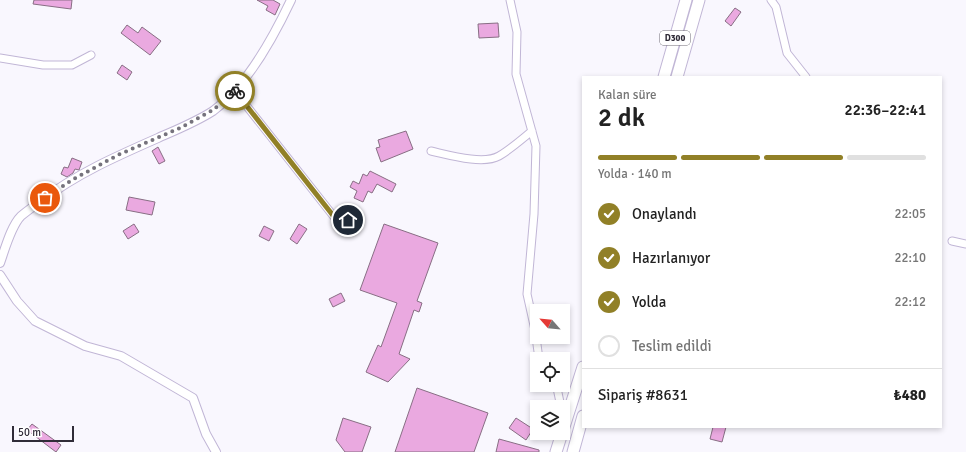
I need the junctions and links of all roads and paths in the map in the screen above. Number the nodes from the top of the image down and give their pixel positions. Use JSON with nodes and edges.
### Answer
{"nodes":[{"id":1,"x":291,"y":0,"type":"edge"},
{"id":2,"x":510,"y":0,"type":"edge"},
{"id":3,"x":686,"y":0,"type":"edge"},
{"id":4,"x":698,"y":0,"type":"edge"},
{"id":5,"x":771,"y":0,"type":"edge"},
{"id":6,"x":91,"y":55,"type":"dead end"},
{"id":7,"x":0,"y":58,"type":"edge"},
{"id":8,"x":664,"y":76,"type":"edge"},
{"id":9,"x":677,"y":76,"type":"edge"},
{"id":10,"x":805,"y":76,"type":"edge"},
{"id":11,"x":234,"y":90,"type":"junction"},
{"id":12,"x":532,"y":131,"type":"junction"},
{"id":13,"x":431,"y":151,"type":"dead end"},
{"id":14,"x":348,"y":220,"type":"dead end"},
{"id":15,"x":952,"y":241,"type":"dead end"},
{"id":16,"x":966,"y":244,"type":"edge"},
{"id":17,"x":0,"y":263,"type":"edge"},
{"id":18,"x":0,"y":275,"type":"edge"},
{"id":19,"x":538,"y":352,"type":"edge"},
{"id":20,"x":582,"y":370,"type":"edge"},
{"id":21,"x":570,"y":405,"type":"edge"},
{"id":22,"x":582,"y":420,"type":"edge"},
{"id":23,"x":559,"y":440,"type":"edge"},
{"id":24,"x":216,"y":452,"type":"edge"},
{"id":25,"x":556,"y":452,"type":"edge"},
{"id":26,"x":573,"y":452,"type":"edge"}],
"edges":[{"from":1,"to":11,"type":"street"},
{"from":2,"to":12,"type":"street"},
{"from":3,"to":8,"type":"highway","number":"D300"},
{"from":4,"to":9,"type":"highway","number":"D300"},
{"from":5,"to":10,"type":"street"},
{"from":6,"to":7,"type":"street"},
{"from":11,"to":14,"type":"street"},
{"from":11,"to":17,"type":"street"},
{"from":12,"to":13,"type":"street"},
{"from":12,"to":19,"type":"street"},
{"from":15,"to":16,"type":"street"},
{"from":18,"to":24,"type":"street"},
{"from":20,"to":21,"type":"highway"},
{"from":22,"to":26,"type":"highway"},
{"from":23,"to":25,"type":"highway"}]}
